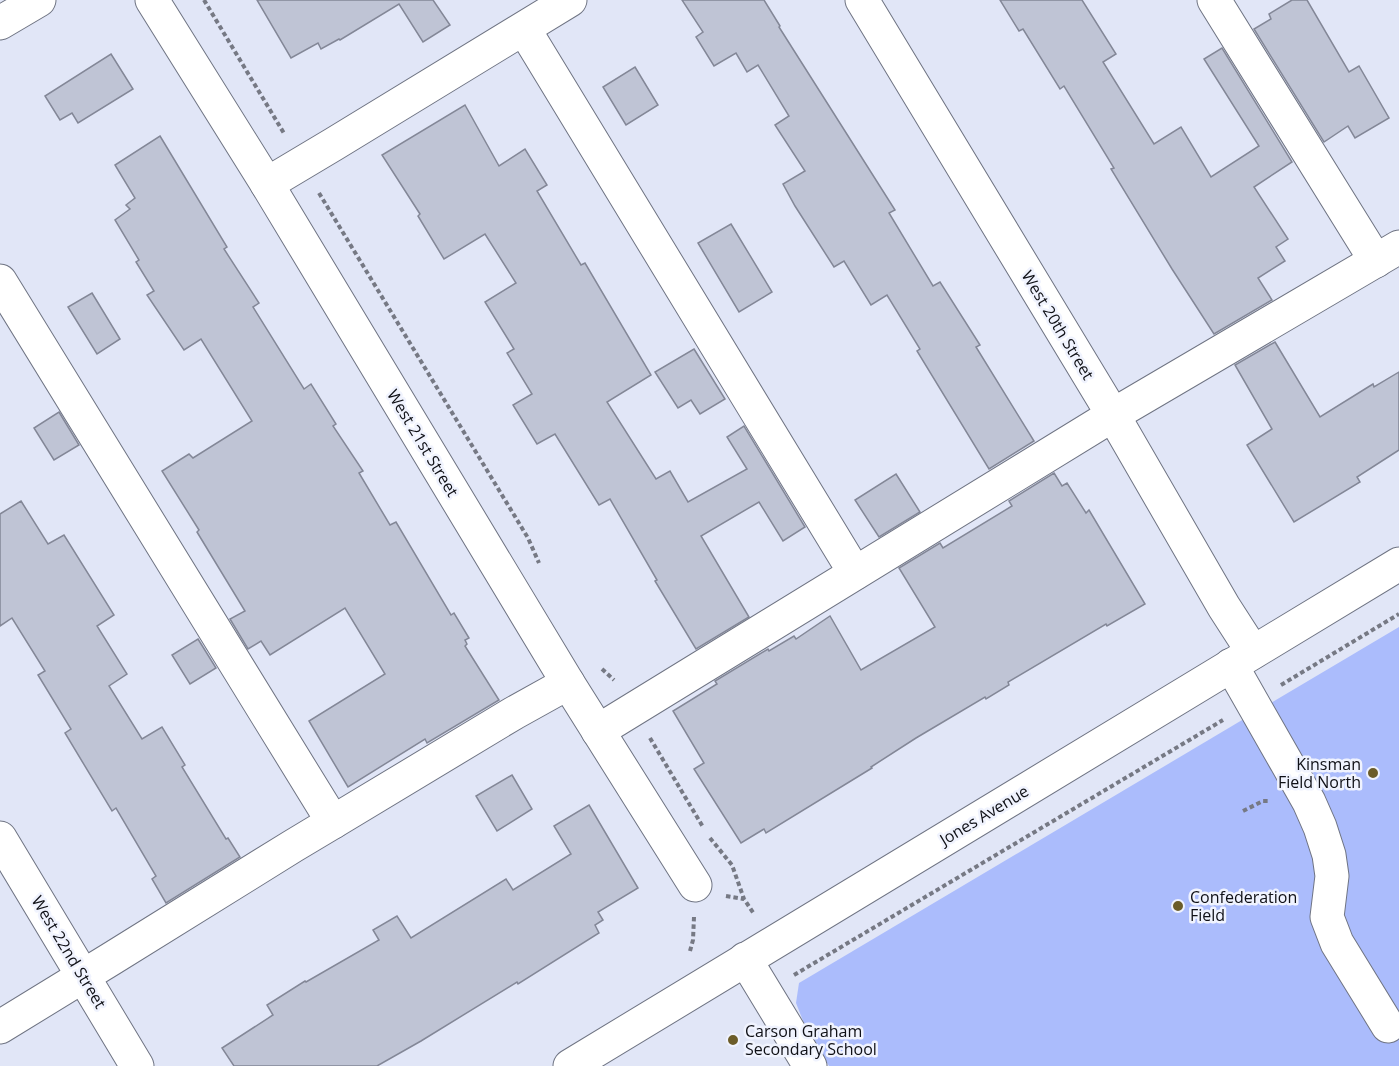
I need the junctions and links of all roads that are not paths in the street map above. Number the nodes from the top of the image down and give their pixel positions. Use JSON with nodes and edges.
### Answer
{"nodes":[{"id":1,"x":39,"y":0,"type":"edge"},
{"id":2,"x":152,"y":0,"type":"edge"},
{"id":3,"x":570,"y":0,"type":"edge"},
{"id":4,"x":862,"y":0,"type":"edge"},
{"id":5,"x":1214,"y":0,"type":"edge"},
{"id":6,"x":0,"y":23,"type":"edge"},
{"id":7,"x":524,"y":29,"type":"junction"},
{"id":8,"x":267,"y":184,"type":"junction"},
{"id":9,"x":1387,"y":254,"type":"edge"},
{"id":10,"x":0,"y":281,"type":"edge"},
{"id":11,"x":1113,"y":415,"type":"junction"},
{"id":12,"x":1399,"y":564,"type":"edge"},
{"id":13,"x":855,"y":573,"type":"junction"},
{"id":14,"x":1242,"y":659,"type":"junction"},
{"id":15,"x":568,"y":683,"type":"junction"},
{"id":16,"x":598,"y":731,"type":"junction"},
{"id":17,"x":333,"y":822,"type":"junction"},
{"id":18,"x":0,"y":838,"type":"edge"},
{"id":19,"x":710,"y":890,"type":"road end"},
{"id":20,"x":745,"y":959,"type":"junction"},
{"id":21,"x":84,"y":976,"type":"junction"},
{"id":22,"x":1388,"y":1026,"type":"dead end"},
{"id":23,"x":0,"y":1027,"type":"edge"},
{"id":24,"x":137,"y":1066,"type":"edge"},
{"id":25,"x":570,"y":1066,"type":"edge"},
{"id":26,"x":810,"y":1066,"type":"edge"}],
"edges":[{"from":1,"to":6,"type":"street"},
{"from":2,"to":8,"type":"street","name":"West 21st Street"},
{"from":3,"to":7,"type":"street"},
{"from":4,"to":11,"type":"street","name":"West 20th Street"},
{"from":5,"to":9,"type":"street"},
{"from":7,"to":8,"type":"street"},
{"from":7,"to":13,"type":"street"},
{"from":8,"to":15,"type":"street","name":"West 21st Street"},
{"from":9,"to":11,"type":"street"},
{"from":10,"to":17,"type":"street"},
{"from":11,"to":13,"type":"street"},
{"from":11,"to":14,"type":"street","name":"West 20th Street"},
{"from":12,"to":14,"type":"street","name":"Jones Avenue"},
{"from":13,"to":16,"type":"street"},
{"from":14,"to":20,"type":"street","name":"Jones Avenue"},
{"from":14,"to":22,"type":"street","name":"West 20th Street"},
{"from":15,"to":16,"type":"street","name":"West 21st Street"},
{"from":15,"to":17,"type":"street"},
{"from":16,"to":19,"type":"street","name":"West 21st Street"},
{"from":17,"to":21,"type":"street"},
{"from":18,"to":21,"type":"street","name":"West 22nd Street"},
{"from":20,"to":25,"type":"street","name":"Jones Avenue"},
{"from":20,"to":26,"type":"street"},
{"from":21,"to":23,"type":"street"},
{"from":21,"to":24,"type":"street","name":"West 22nd Street"}]}
